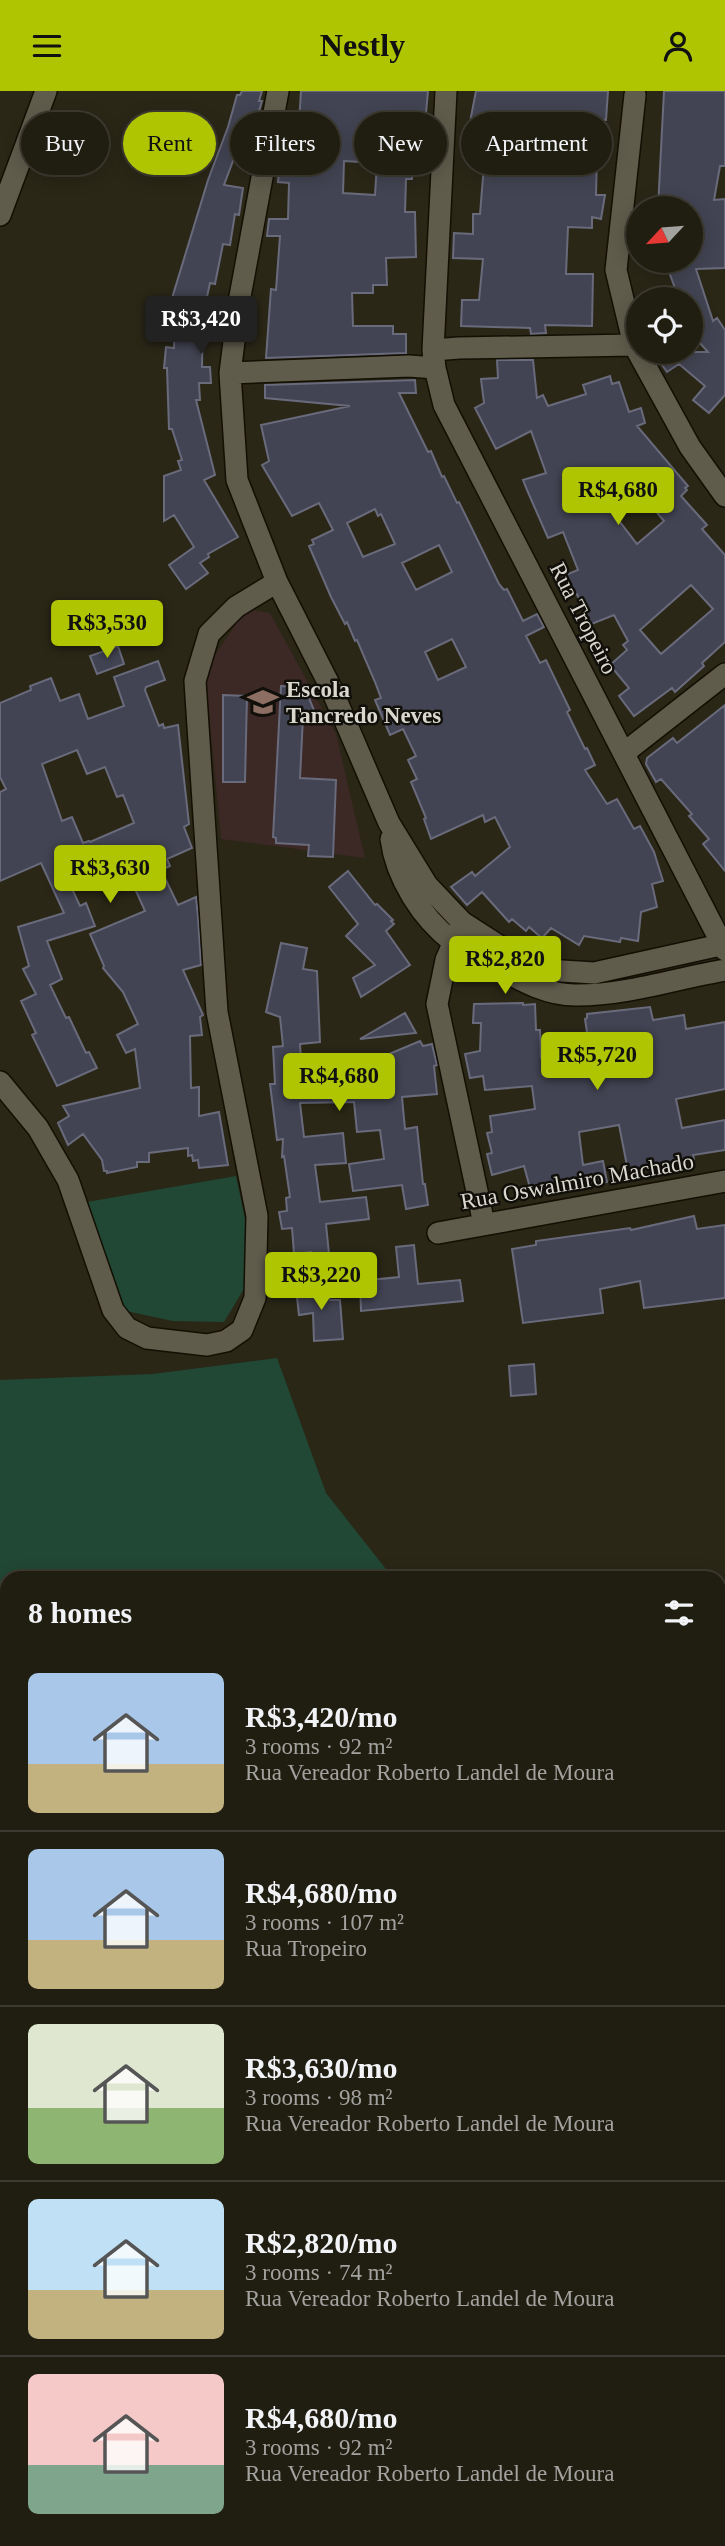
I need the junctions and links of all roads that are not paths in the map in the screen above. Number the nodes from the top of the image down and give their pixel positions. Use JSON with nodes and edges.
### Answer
{"nodes":[{"id":1,"x":46,"y":91,"type":"edge"},
{"id":2,"x":278,"y":91,"type":"edge"},
{"id":3,"x":446,"y":91,"type":"edge"},
{"id":4,"x":635,"y":95,"type":"dead end"},
{"id":5,"x":0,"y":215,"type":"edge"},
{"id":6,"x":626,"y":312,"type":"edge"},
{"id":7,"x":626,"y":345,"type":"edge"},
{"id":8,"x":434,"y":359,"type":"junction"},
{"id":9,"x":644,"y":364,"type":"edge"},
{"id":10,"x":230,"y":373,"type":"junction"},
{"id":11,"x":725,"y":496,"type":"edge"},
{"id":12,"x":277,"y":582,"type":"junction"},
{"id":13,"x":725,"y":674,"type":"edge"},
{"id":14,"x":624,"y":753,"type":"junction"},
{"id":15,"x":389,"y":823,"type":"junction"},
{"id":16,"x":462,"y":922,"type":"junction"},
{"id":17,"x":453,"y":943,"type":"junction"},
{"id":18,"x":724,"y":946,"type":"edge"},
{"id":19,"x":725,"y":969,"type":"edge"},
{"id":20,"x":0,"y":1082,"type":"edge"},
{"id":21,"x":725,"y":1181,"type":"edge"},
{"id":22,"x":484,"y":1224,"type":"junction"},
{"id":23,"x":438,"y":1233,"type":"dead end"}],
"edges":[{"from":1,"to":5,"type":"street"},
{"from":2,"to":10,"type":"street"},
{"from":3,"to":8,"type":"street","name":"Rua Tropeiro"},
{"from":4,"to":6,"type":"street"},
{"from":7,"to":8,"type":"street"},
{"from":8,"to":10,"type":"street"},
{"from":8,"to":14,"type":"street","name":"Rua Tropeiro"},
{"from":9,"to":11,"type":"street"},
{"from":10,"to":12,"type":"street"},
{"from":12,"to":15,"type":"street"},
{"from":12,"to":20,"type":"street"},
{"from":13,"to":14,"type":"street"},
{"from":14,"to":18,"type":"street","name":"Rua Tropeiro"},
{"from":15,"to":16,"type":"street"},
{"from":15,"to":17,"type":"street"},
{"from":16,"to":17,"type":"street"},
{"from":16,"to":18,"type":"street"},
{"from":17,"to":19,"type":"street"},
{"from":17,"to":22,"type":"street"},
{"from":21,"to":22,"type":"street","name":"Rua Oswalmiro Machado"},
{"from":22,"to":23,"type":"street","name":"Rua Oswalmiro Machado"}]}
